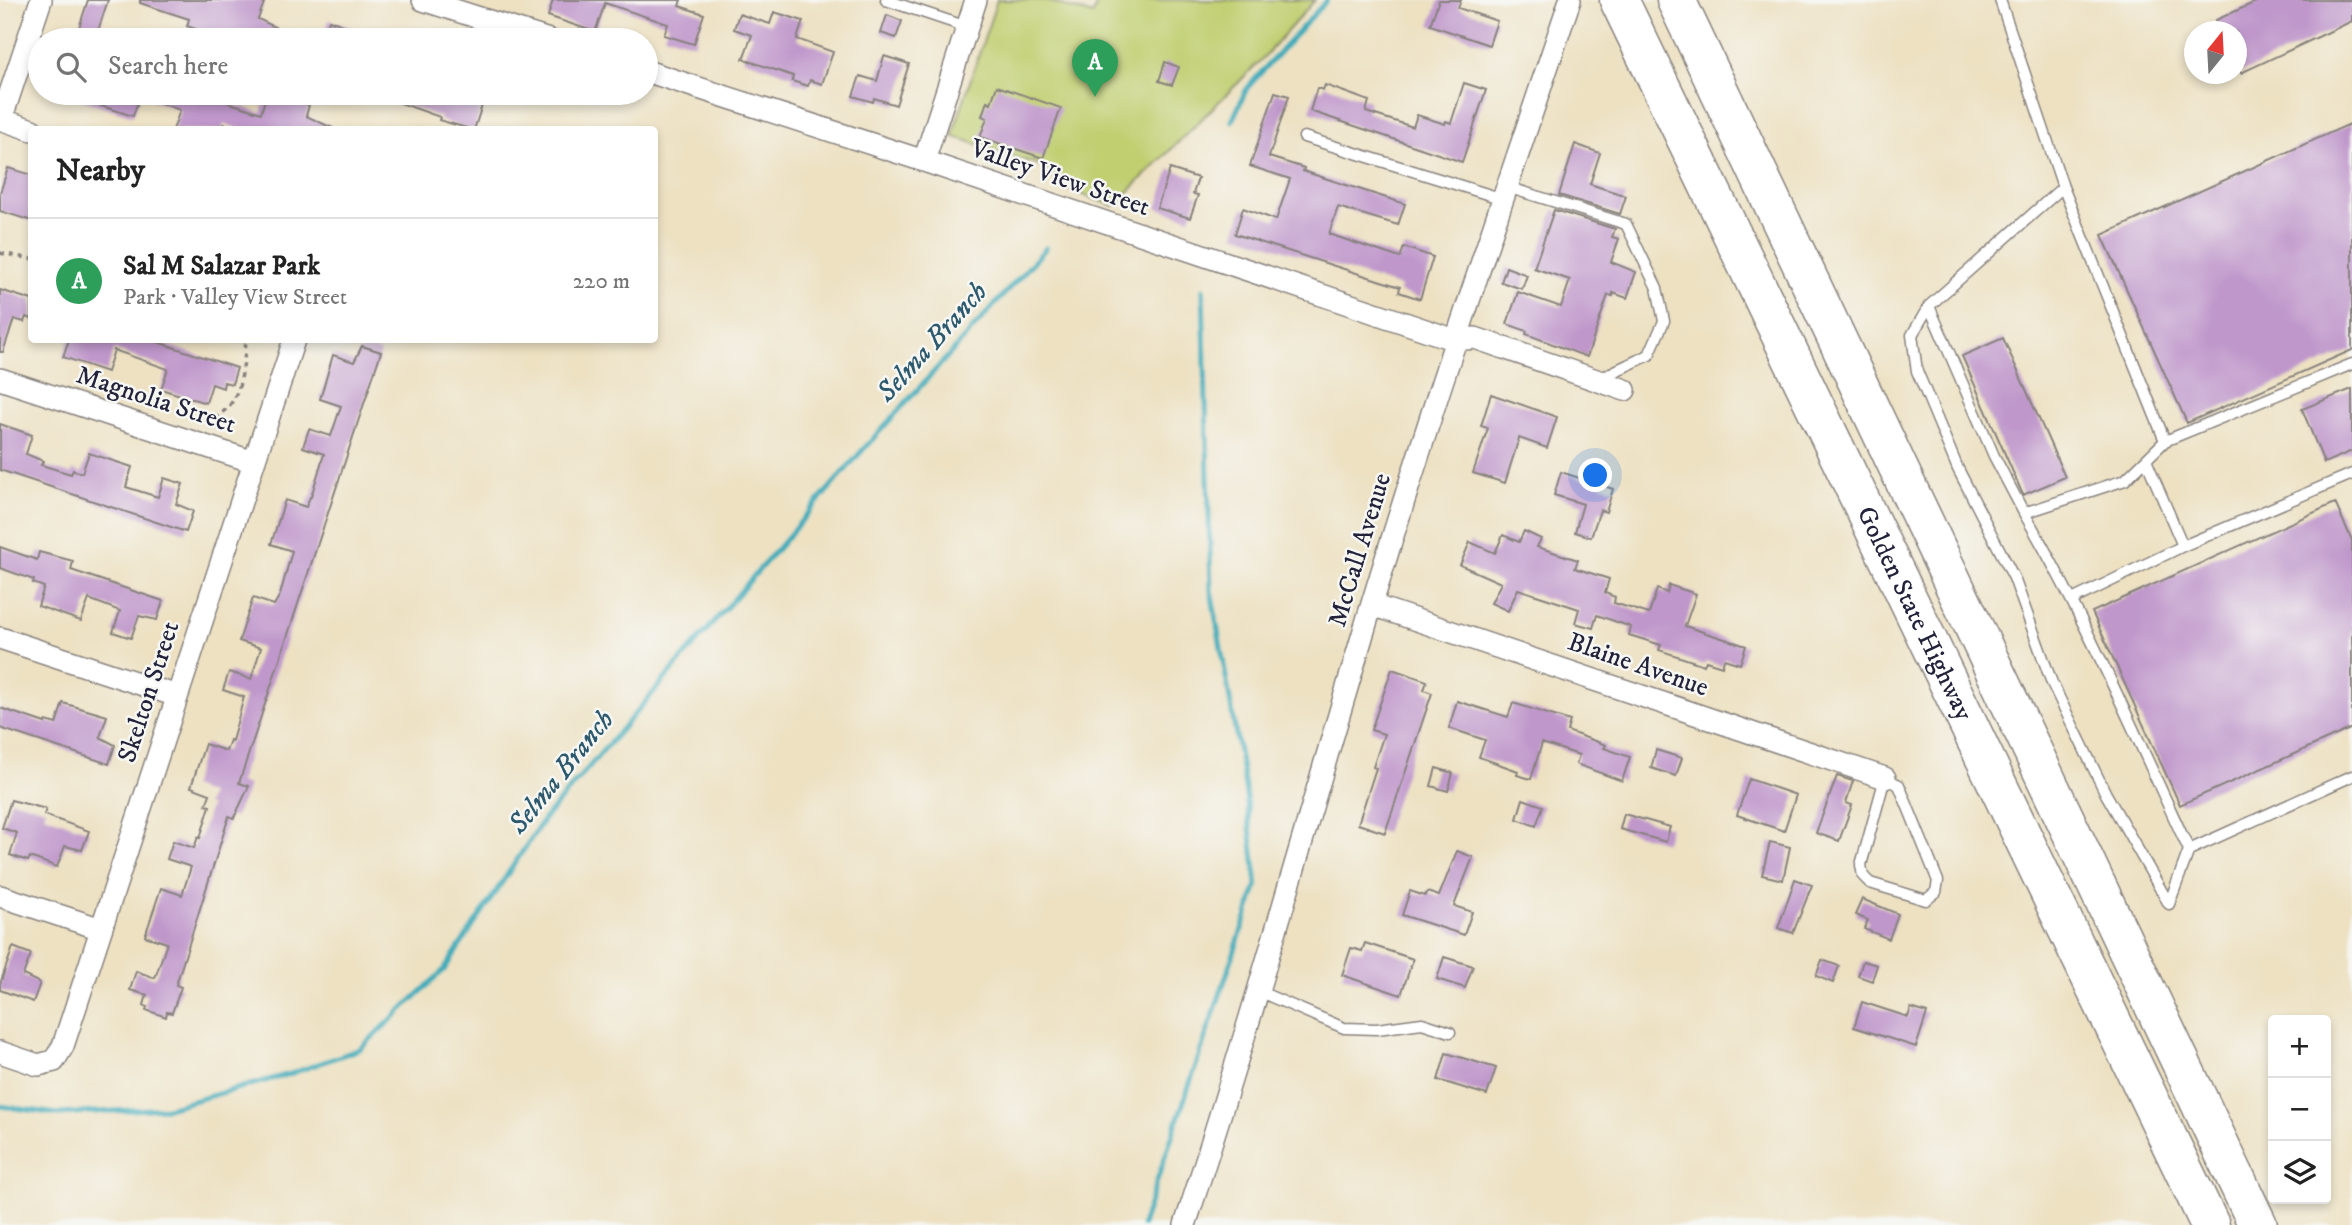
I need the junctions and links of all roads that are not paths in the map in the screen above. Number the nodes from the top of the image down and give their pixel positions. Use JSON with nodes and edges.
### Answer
{"nodes":[{"id":1,"x":41,"y":0,"type":"edge"},
{"id":2,"x":423,"y":0,"type":"edge"},
{"id":3,"x":886,"y":0,"type":"edge"},
{"id":4,"x":976,"y":0,"type":"edge"},
{"id":5,"x":1570,"y":0,"type":"edge"},
{"id":6,"x":1619,"y":0,"type":"edge"},
{"id":7,"x":1676,"y":0,"type":"edge"},
{"id":8,"x":2000,"y":0,"type":"edge"},
{"id":9,"x":967,"y":27,"type":"junction"},
{"id":10,"x":32,"y":28,"type":"edge"},
{"id":11,"x":511,"y":28,"type":"edge"},
{"id":12,"x":28,"y":39,"type":"edge"},
{"id":13,"x":658,"y":75,"type":"edge"},
{"id":14,"x":1,"y":120,"type":"edge"},
{"id":15,"x":28,"y":129,"type":"edge"},
{"id":16,"x":1304,"y":137,"type":"dead end"},
{"id":17,"x":924,"y":160,"type":"junction"},
{"id":18,"x":2063,"y":187,"type":"junction"},
{"id":19,"x":1505,"y":193,"type":"junction"},
{"id":20,"x":1929,"y":306,"type":"junction"},
{"id":21,"x":1455,"y":340,"type":"junction"},
{"id":22,"x":293,"y":343,"type":"edge"},
{"id":23,"x":2352,"y":364,"type":"edge"},
{"id":24,"x":0,"y":379,"type":"edge"},
{"id":25,"x":1596,"y":380,"type":"junction"},
{"id":26,"x":1625,"y":390,"type":"dead end"},
{"id":27,"x":2165,"y":441,"type":"junction"},
{"id":28,"x":2146,"y":460,"type":"junction"},
{"id":29,"x":254,"y":462,"type":"junction"},
{"id":30,"x":2352,"y":474,"type":"edge"},
{"id":31,"x":2024,"y":513,"type":"junction"},
{"id":32,"x":2183,"y":546,"type":"junction"},
{"id":33,"x":2073,"y":600,"type":"junction"},
{"id":34,"x":1372,"y":605,"type":"junction"},
{"id":35,"x":0,"y":638,"type":"edge"},
{"id":36,"x":177,"y":696,"type":"junction"},
{"id":37,"x":2352,"y":776,"type":"edge"},
{"id":38,"x":1885,"y":778,"type":"junction"},
{"id":39,"x":2189,"y":850,"type":"junction"},
{"id":40,"x":0,"y":896,"type":"edge"},
{"id":41,"x":101,"y":929,"type":"junction"},
{"id":42,"x":1258,"y":990,"type":"junction"},
{"id":43,"x":1450,"y":1032,"type":"dead end"},
{"id":44,"x":0,"y":1052,"type":"edge"},
{"id":45,"x":1185,"y":1225,"type":"edge"},
{"id":46,"x":2210,"y":1225,"type":"edge"},
{"id":47,"x":2258,"y":1225,"type":"edge"}],
"edges":[{"from":1,"to":10,"type":"street"},
{"from":2,"to":11,"type":"street"},
{"from":3,"to":9,"type":"lane"},
{"from":4,"to":9,"type":"street"},
{"from":5,"to":19,"type":"street","name":"McCall Avenue"},
{"from":6,"to":46,"type":"highway","name":"Golden State Highway"},
{"from":7,"to":47,"type":"highway","name":"Golden State Highway"},
{"from":8,"to":18,"type":"lane"},
{"from":9,"to":17,"type":"street"},
{"from":12,"to":14,"type":"street"},
{"from":13,"to":17,"type":"street","name":"Valley View Street"},
{"from":14,"to":15,"type":"street"},
{"from":16,"to":19,"type":"lane"},
{"from":17,"to":21,"type":"street","name":"Valley View Street"},
{"from":18,"to":20,"type":"lane"},
{"from":18,"to":27,"type":"lane"},
{"from":19,"to":21,"type":"street","name":"McCall Avenue"},
{"from":19,"to":25,"type":"lane"},
{"from":20,"to":31,"type":"lane"},
{"from":20,"to":39,"type":"lane"},
{"from":21,"to":25,"type":"street","name":"Valley View Street"},
{"from":21,"to":34,"type":"street","name":"McCall Avenue"},
{"from":22,"to":29,"type":"street","name":"Skelton Street"},
{"from":23,"to":27,"type":"lane"},
{"from":24,"to":29,"type":"street","name":"Magnolia Street"},
{"from":25,"to":26,"type":"street","name":"Valley View Street"},
{"from":27,"to":28,"type":"lane"},
{"from":28,"to":31,"type":"lane"},
{"from":28,"to":32,"type":"lane"},
{"from":29,"to":36,"type":"street","name":"Skelton Street"},
{"from":30,"to":32,"type":"lane"},
{"from":31,"to":33,"type":"lane"},
{"from":32,"to":33,"type":"lane"},
{"from":33,"to":39,"type":"lane"},
{"from":34,"to":38,"type":"street","name":"Blaine Avenue"},
{"from":34,"to":42,"type":"street","name":"McCall Avenue"},
{"from":35,"to":36,"type":"street"},
{"from":36,"to":41,"type":"street","name":"Skelton Street"},
{"from":37,"to":39,"type":"lane"},
{"from":38,"to":38,"type":"lane"},
{"from":40,"to":41,"type":"street"},
{"from":41,"to":44,"type":"street","name":"Skelton Street"},
{"from":42,"to":43,"type":"lane"},
{"from":42,"to":45,"type":"street","name":"McCall Avenue"}]}
